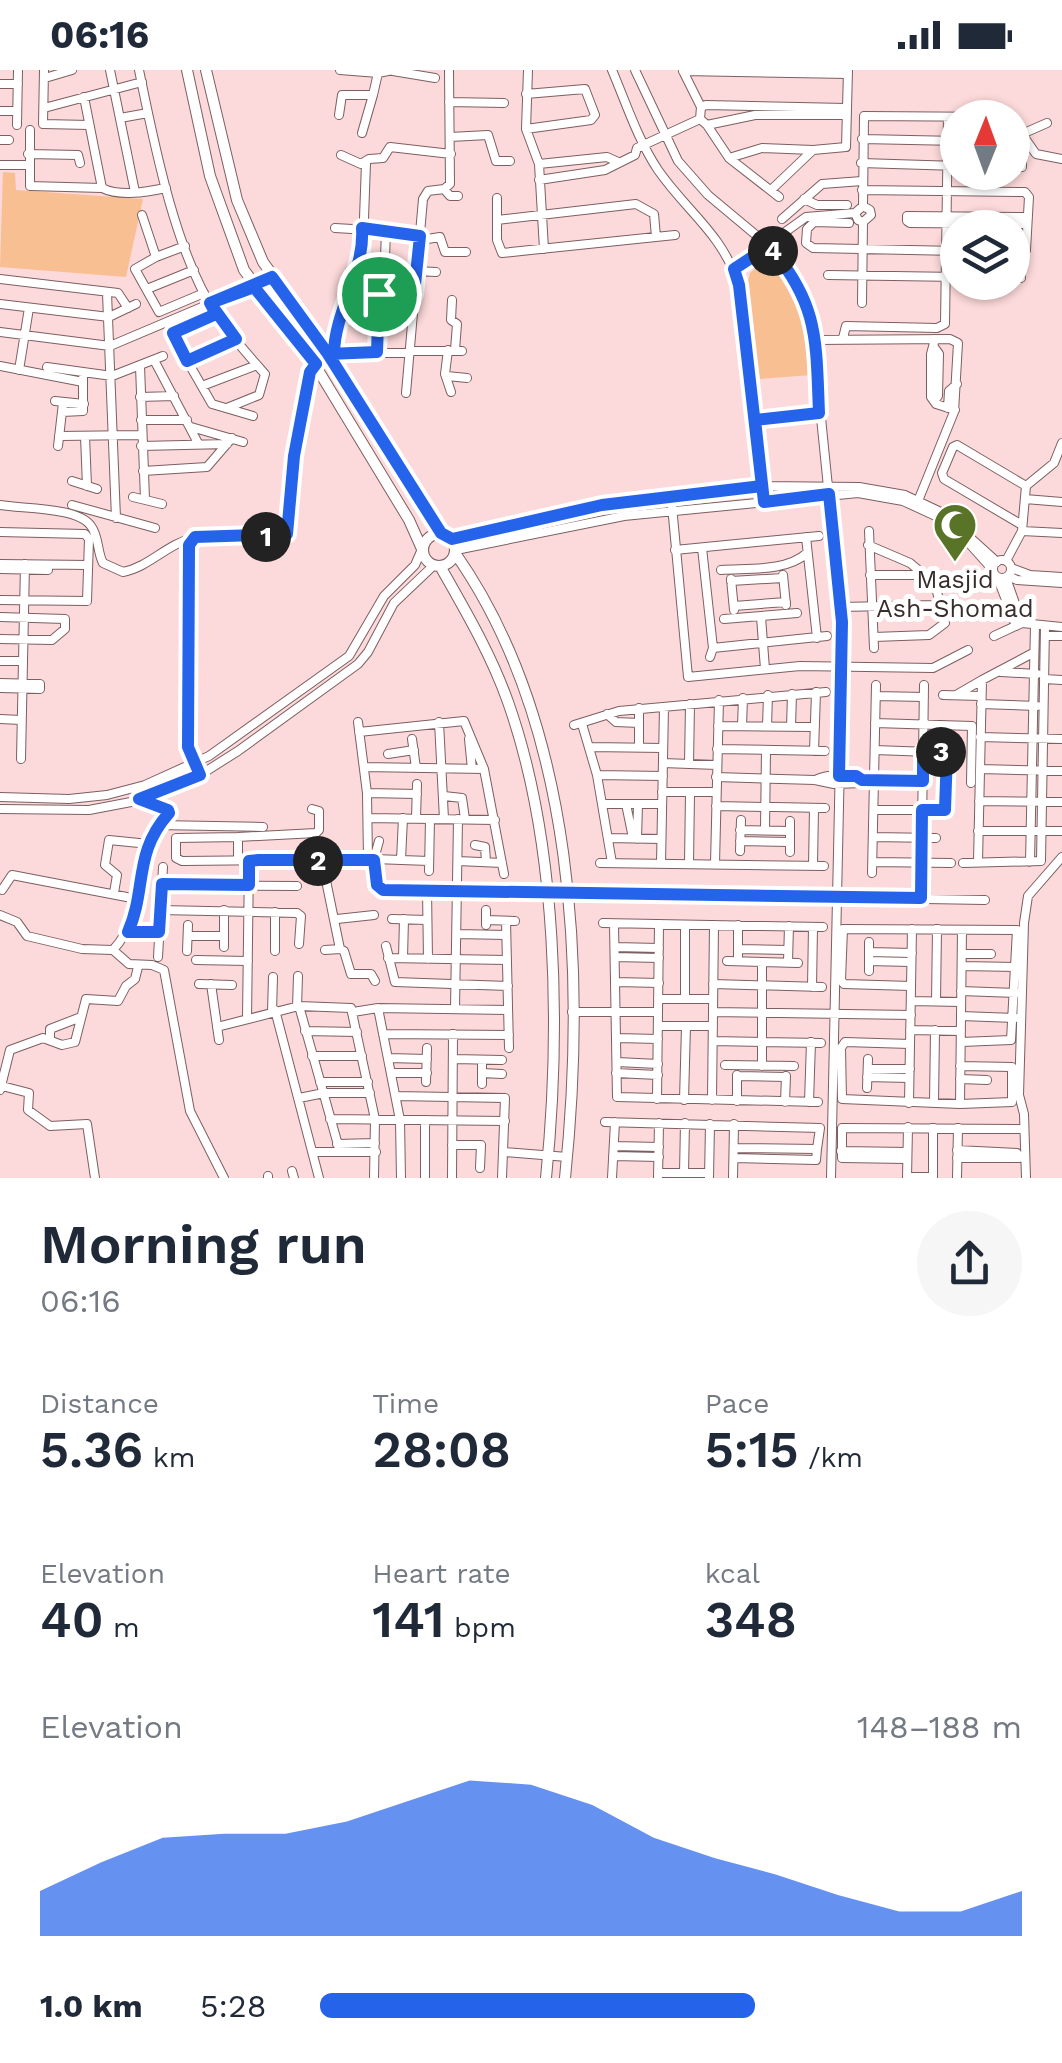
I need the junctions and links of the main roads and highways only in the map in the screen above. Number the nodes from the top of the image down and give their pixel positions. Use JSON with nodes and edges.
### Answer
{"nodes":[{"id":1,"x":187,"y":70,"type":"edge"},
{"id":2,"x":206,"y":70,"type":"edge"},
{"id":3,"x":451,"y":544,"type":"junction"},
{"id":4,"x":422,"y":549,"type":"junction"},
{"id":5,"x":437,"y":566,"type":"junction"},
{"id":6,"x":546,"y":1178,"type":"edge"},
{"id":7,"x":565,"y":1178,"type":"edge"}],
"edges":[{"from":1,"to":4,"type":"main road"},
{"from":2,"to":3,"type":"main road"},
{"from":3,"to":4,"type":"main road"},
{"from":3,"to":5,"type":"main road"},
{"from":3,"to":7,"type":"main road"},
{"from":4,"to":5,"type":"main road"},
{"from":5,"to":6,"type":"main road"}]}
